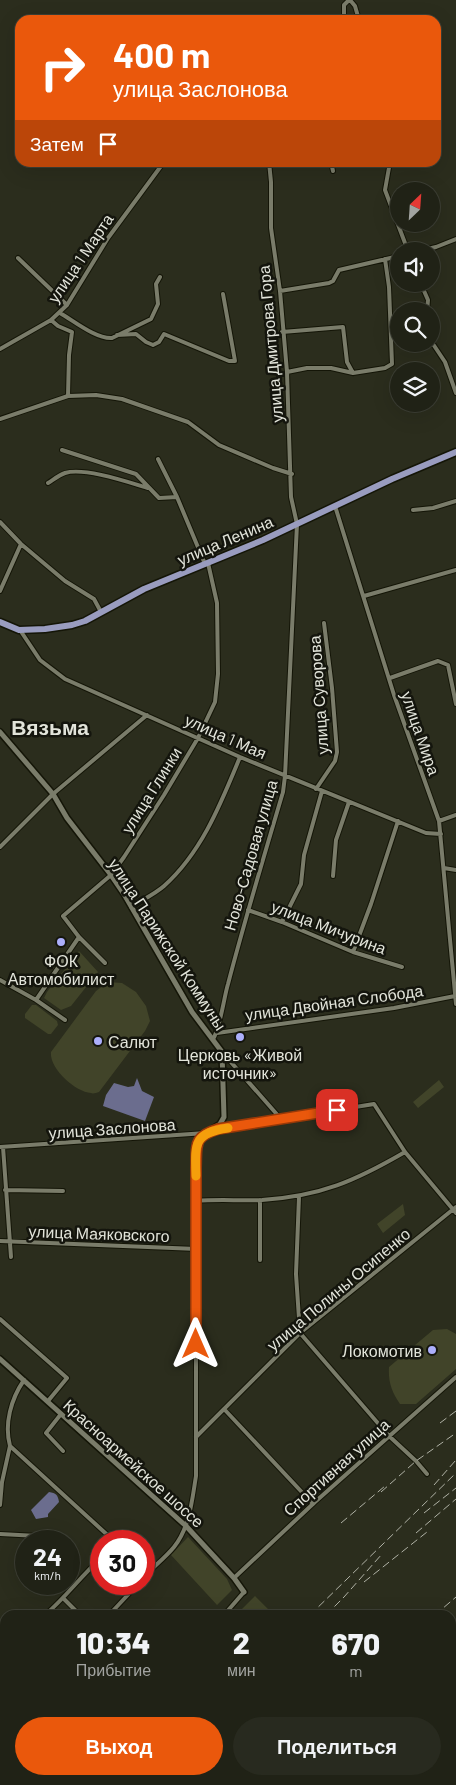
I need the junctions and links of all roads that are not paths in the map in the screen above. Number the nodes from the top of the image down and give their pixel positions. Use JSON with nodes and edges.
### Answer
{"nodes":[{"id":1,"x":350,"y":0,"type":"edge"},
{"id":2,"x":344,"y":15,"type":"dead end"},
{"id":3,"x":358,"y":15,"type":"edge"},
{"id":4,"x":160,"y":167,"type":"edge"},
{"id":5,"x":269,"y":167,"type":"edge"},
{"id":6,"x":332,"y":167,"type":"edge"},
{"id":7,"x":389,"y":167,"type":"edge"},
{"id":8,"x":333,"y":171,"type":"dead end"},
{"id":9,"x":456,"y":238,"type":"edge"},
{"id":10,"x":405,"y":242,"type":"edge"},
{"id":11,"x":440,"y":245,"type":"edge"},
{"id":12,"x":18,"y":258,"type":"dead end"},
{"id":13,"x":390,"y":258,"type":"edge"},
{"id":14,"x":385,"y":259,"type":"junction"},
{"id":15,"x":160,"y":277,"type":"dead end"},
{"id":16,"x":280,"y":291,"type":"junction"},
{"id":17,"x":223,"y":294,"type":"dead end"},
{"id":18,"x":67,"y":305,"type":"junction"},
{"id":19,"x":60,"y":313,"type":"junction"},
{"id":20,"x":51,"y":320,"type":"junction"},
{"id":21,"x":282,"y":332,"type":"junction"},
{"id":22,"x":117,"y":336,"type":"junction"},
{"id":23,"x":0,"y":349,"type":"edge"},
{"id":24,"x":438,"y":352,"type":"edge"},
{"id":25,"x":288,"y":372,"type":"junction"},
{"id":26,"x":353,"y":373,"type":"junction"},
{"id":27,"x":456,"y":393,"type":"edge"},
{"id":28,"x":68,"y":396,"type":"junction"},
{"id":29,"x":0,"y":419,"type":"edge"},
{"id":30,"x":62,"y":450,"type":"dead end"},
{"id":31,"x":456,"y":452,"type":"edge"},
{"id":32,"x":158,"y":459,"type":"dead end"},
{"id":33,"x":292,"y":474,"type":"junction"},
{"id":34,"x":48,"y":483,"type":"dead end"},
{"id":35,"x":150,"y":489,"type":"junction"},
{"id":36,"x":177,"y":497,"type":"junction"},
{"id":37,"x":456,"y":501,"type":"edge"},
{"id":38,"x":335,"y":506,"type":"junction"},
{"id":39,"x":413,"y":510,"type":"dead end"},
{"id":40,"x":0,"y":522,"type":"edge"},
{"id":41,"x":297,"y":524,"type":"junction"},
{"id":42,"x":21,"y":544,"type":"junction"},
{"id":43,"x":207,"y":563,"type":"junction"},
{"id":44,"x":456,"y":570,"type":"edge"},
{"id":45,"x":0,"y":591,"type":"edge"},
{"id":46,"x":364,"y":596,"type":"junction"},
{"id":47,"x":101,"y":612,"type":"junction"},
{"id":48,"x":0,"y":622,"type":"edge"},
{"id":49,"x":324,"y":623,"type":"dead end"},
{"id":50,"x":19,"y":630,"type":"junction"},
{"id":51,"x":390,"y":678,"type":"junction"},
{"id":52,"x":456,"y":704,"type":"edge"},
{"id":53,"x":147,"y":715,"type":"junction"},
{"id":54,"x":0,"y":732,"type":"edge"},
{"id":55,"x":198,"y":738,"type":"junction"},
{"id":56,"x":240,"y":757,"type":"junction"},
{"id":57,"x":285,"y":776,"type":"junction"},
{"id":58,"x":316,"y":789,"type":"junction"},
{"id":59,"x":322,"y":791,"type":"junction"},
{"id":60,"x":53,"y":794,"type":"junction"},
{"id":61,"x":349,"y":802,"type":"junction"},
{"id":62,"x":456,"y":814,"type":"edge"},
{"id":63,"x":398,"y":821,"type":"junction"},
{"id":64,"x":439,"y":821,"type":"junction"},
{"id":65,"x":442,"y":834,"type":"junction"},
{"id":66,"x":0,"y":847,"type":"edge"},
{"id":67,"x":444,"y":868,"type":"junction"},
{"id":68,"x":456,"y":870,"type":"edge"},
{"id":69,"x":111,"y":875,"type":"junction"},
{"id":70,"x":333,"y":876,"type":"dead end"},
{"id":71,"x":131,"y":907,"type":"junction"},
{"id":72,"x":248,"y":910,"type":"junction"},
{"id":73,"x":282,"y":922,"type":"junction"},
{"id":74,"x":79,"y":938,"type":"junction"},
{"id":75,"x":353,"y":952,"type":"junction"},
{"id":76,"x":105,"y":963,"type":"dead end"},
{"id":77,"x":402,"y":967,"type":"dead end"},
{"id":78,"x":0,"y":980,"type":"edge"},
{"id":79,"x":456,"y":996,"type":"edge"},
{"id":80,"x":36,"y":1000,"type":"junction"},
{"id":81,"x":456,"y":1004,"type":"edge"},
{"id":82,"x":65,"y":1020,"type":"dead end"},
{"id":83,"x":217,"y":1034,"type":"junction"},
{"id":84,"x":213,"y":1038,"type":"junction"},
{"id":85,"x":222,"y":1052,"type":"junction"},
{"id":86,"x":281,"y":1119,"type":"junction"},
{"id":87,"x":206,"y":1133,"type":"junction"},
{"id":88,"x":2,"y":1147,"type":"edge"},
{"id":89,"x":405,"y":1152,"type":"junction"},
{"id":90,"x":5,"y":1190,"type":"junction"},
{"id":91,"x":63,"y":1191,"type":"dead end"},
{"id":92,"x":298,"y":1196,"type":"junction"},
{"id":93,"x":260,"y":1200,"type":"junction"},
{"id":94,"x":196,"y":1201,"type":"junction"},
{"id":95,"x":455,"y":1210,"type":"edge"},
{"id":96,"x":0,"y":1241,"type":"edge"},
{"id":97,"x":9,"y":1241,"type":"junction"},
{"id":98,"x":197,"y":1249,"type":"junction"},
{"id":99,"x":11,"y":1257,"type":"dead end"},
{"id":100,"x":260,"y":1260,"type":"dead end"},
{"id":101,"x":0,"y":1319,"type":"edge"},
{"id":102,"x":300,"y":1333,"type":"junction"},
{"id":103,"x":0,"y":1359,"type":"edge"},
{"id":104,"x":456,"y":1377,"type":"edge"},
{"id":105,"x":24,"y":1380,"type":"junction"},
{"id":106,"x":48,"y":1402,"type":"junction"},
{"id":107,"x":224,"y":1409,"type":"junction"},
{"id":108,"x":61,"y":1414,"type":"junction"},
{"id":109,"x":389,"y":1436,"type":"junction"},
{"id":110,"x":196,"y":1437,"type":"junction"},
{"id":111,"x":10,"y":1446,"type":"junction"},
{"id":112,"x":63,"y":1451,"type":"dead end"},
{"id":113,"x":427,"y":1474,"type":"dead end"},
{"id":114,"x":313,"y":1504,"type":"junction"},
{"id":115,"x":0,"y":1505,"type":"edge"},
{"id":116,"x":186,"y":1526,"type":"junction"},
{"id":117,"x":102,"y":1530,"type":"edge"},
{"id":118,"x":0,"y":1534,"type":"edge"},
{"id":119,"x":15,"y":1535,"type":"edge"},
{"id":120,"x":155,"y":1565,"type":"edge"},
{"id":121,"x":90,"y":1569,"type":"edge"},
{"id":122,"x":234,"y":1578,"type":"junction"},
{"id":123,"x":244,"y":1592,"type":"joint"},
{"id":124,"x":128,"y":1595,"type":"edge"},
{"id":125,"x":64,"y":1599,"type":"junction"},
{"id":126,"x":51,"y":1610,"type":"edge"},
{"id":127,"x":75,"y":1610,"type":"edge"},
{"id":128,"x":114,"y":1610,"type":"edge"},
{"id":129,"x":228,"y":1610,"type":"edge"}],
"edges":[{"from":1,"to":2,"type":"street"},
{"from":1,"to":3,"type":"street"},
{"from":4,"to":18,"type":"street","name":"улица 1 Марта"},
{"from":5,"to":16,"type":"street","name":"улица Дмитрова Гора"},
{"from":6,"to":8,"type":"street"},
{"from":7,"to":10,"type":"street"},
{"from":9,"to":11,"type":"street"},
{"from":12,"to":18,"type":"street"},
{"from":13,"to":14,"type":"street"},
{"from":14,"to":16,"type":"street"},
{"from":14,"to":26,"type":"street"},
{"from":15,"to":22,"type":"street"},
{"from":16,"to":21,"type":"street","name":"улица Дмитрова Гора"},
{"from":17,"to":22,"type":"street"},
{"from":18,"to":19,"type":"street","name":"улица 1 Марта"},
{"from":19,"to":20,"type":"street","name":"улица 1 Марта"},
{"from":19,"to":22,"type":"street"},
{"from":20,"to":23,"type":"street","name":"улица 1 Марта"},
{"from":20,"to":28,"type":"street"},
{"from":21,"to":25,"type":"street","name":"улица Дмитрова Гора"},
{"from":21,"to":26,"type":"street"},
{"from":24,"to":27,"type":"street"},
{"from":25,"to":26,"type":"street"},
{"from":25,"to":33,"type":"street","name":"улица Дмитрова Гора"},
{"from":28,"to":29,"type":"street"},
{"from":28,"to":33,"type":"street"},
{"from":30,"to":35,"type":"street"},
{"from":31,"to":38,"type":"main road","name":"улица Ленина"},
{"from":32,"to":36,"type":"street","name":"улица Глинки"},
{"from":33,"to":41,"type":"street","name":"улица Дмитрова Гора"},
{"from":34,"to":35,"type":"street"},
{"from":35,"to":36,"type":"street"},
{"from":36,"to":43,"type":"street","name":"улица Глинки"},
{"from":37,"to":39,"type":"street"},
{"from":38,"to":41,"type":"main road","name":"улица Ленина"},
{"from":38,"to":46,"type":"street","name":"улица Мира"},
{"from":40,"to":42,"type":"street"},
{"from":41,"to":43,"type":"main road","name":"улица Ленина"},
{"from":41,"to":57,"type":"street","name":"Ново-Садовая улица"},
{"from":42,"to":45,"type":"street"},
{"from":42,"to":47,"type":"street"},
{"from":43,"to":47,"type":"main road","name":"улица Ленина"},
{"from":43,"to":55,"type":"street","name":"улица Глинки"},
{"from":44,"to":46,"type":"street"},
{"from":46,"to":51,"type":"street","name":"улица Мира"},
{"from":47,"to":50,"type":"main road","name":"улица Ленина"},
{"from":48,"to":50,"type":"main road","name":"улица Ленина"},
{"from":49,"to":58,"type":"street","name":"улица Суворова"},
{"from":50,"to":53,"type":"street","name":"улица 1 Мая"},
{"from":51,"to":52,"type":"street"},
{"from":51,"to":64,"type":"street","name":"улица Мира"},
{"from":53,"to":55,"type":"street","name":"улица 1 Мая"},
{"from":53,"to":60,"type":"street"},
{"from":54,"to":60,"type":"street","name":"улица Парижской Коммуны"},
{"from":55,"to":56,"type":"street","name":"улица 1 Мая"},
{"from":55,"to":69,"type":"street","name":"улица Глинки"},
{"from":56,"to":57,"type":"street","name":"улица 1 Мая"},
{"from":56,"to":71,"type":"street"},
{"from":57,"to":58,"type":"street","name":"улица 1 Мая"},
{"from":57,"to":72,"type":"street","name":"Ново-Садовая улица"},
{"from":58,"to":59,"type":"street","name":"улица 1 Мая"},
{"from":59,"to":61,"type":"street","name":"улица 1 Мая"},
{"from":59,"to":73,"type":"street"},
{"from":60,"to":66,"type":"street"},
{"from":60,"to":69,"type":"street","name":"улица Парижской Коммуны"},
{"from":61,"to":63,"type":"street","name":"улица 1 Мая"},
{"from":61,"to":70,"type":"street"},
{"from":62,"to":64,"type":"street"},
{"from":63,"to":65,"type":"street","name":"улица 1 Мая"},
{"from":63,"to":75,"type":"street"},
{"from":64,"to":65,"type":"street","name":"улица Мира"},
{"from":65,"to":67,"type":"street","name":"улица Мира"},
{"from":67,"to":68,"type":"street"},
{"from":67,"to":79,"type":"street","name":"улица Мира"},
{"from":69,"to":71,"type":"street","name":"улица Парижской Коммуны"},
{"from":69,"to":74,"type":"street","name":"улица Глинки"},
{"from":71,"to":84,"type":"street","name":"улица Парижской Коммуны"},
{"from":72,"to":73,"type":"street","name":"улица Мичурина"},
{"from":72,"to":83,"type":"street","name":"Ново-Садовая улица"},
{"from":73,"to":75,"type":"street","name":"улица Мичурина"},
{"from":74,"to":76,"type":"street","name":"улица Глинки"},
{"from":74,"to":80,"type":"street"},
{"from":75,"to":77,"type":"street","name":"улица Мичурина"},
{"from":78,"to":80,"type":"street"},
{"from":79,"to":81,"type":"street","name":"улица Мира"},
{"from":79,"to":83,"type":"street","name":"улица Двойная Слобода"},
{"from":80,"to":82,"type":"street"},
{"from":83,"to":84,"type":"street"},
{"from":84,"to":85,"type":"street","name":"улица Парижской Коммуны"},
{"from":85,"to":86,"type":"street"},
{"from":85,"to":87,"type":"street","name":"улица Парижской Коммуны"},
{"from":86,"to":87,"type":"street","name":"улица Заслонова"},
{"from":86,"to":89,"type":"street","name":"улица Заслонова"},
{"from":87,"to":88,"type":"street","name":"улица Заслонова"},
{"from":87,"to":94,"type":"street"},
{"from":88,"to":90,"type":"street"},
{"from":89,"to":92,"type":"street"},
{"from":89,"to":95,"type":"street"},
{"from":90,"to":91,"type":"street"},
{"from":90,"to":97,"type":"street"},
{"from":92,"to":93,"type":"street"},
{"from":92,"to":102,"type":"street"},
{"from":93,"to":94,"type":"street"},
{"from":93,"to":100,"type":"street"},
{"from":94,"to":98,"type":"street"},
{"from":95,"to":102,"type":"street","name":"улица Полины Осипенко"},
{"from":96,"to":97,"type":"street","name":"улица Маяковского"},
{"from":97,"to":98,"type":"street","name":"улица Маяковского"},
{"from":97,"to":99,"type":"street"},
{"from":98,"to":110,"type":"street"},
{"from":101,"to":106,"type":"street"},
{"from":102,"to":107,"type":"street","name":"улица Полины Осипенко"},
{"from":102,"to":109,"type":"street"},
{"from":103,"to":105,"type":"street","name":"Красноармейское шоссе"},
{"from":104,"to":109,"type":"street","name":"Спортивная улица"},
{"from":105,"to":106,"type":"street","name":"Красноармейское шоссе"},
{"from":105,"to":111,"type":"street"},
{"from":106,"to":108,"type":"street","name":"Красноармейское шоссе"},
{"from":107,"to":110,"type":"street","name":"улица Полины Осипенко"},
{"from":107,"to":114,"type":"street"},
{"from":108,"to":112,"type":"street"},
{"from":108,"to":116,"type":"street","name":"Красноармейское шоссе"},
{"from":109,"to":113,"type":"street"},
{"from":109,"to":114,"type":"street","name":"Спортивная улица"},
{"from":110,"to":116,"type":"street"},
{"from":111,"to":115,"type":"street"},
{"from":111,"to":117,"type":"street"},
{"from":114,"to":122,"type":"street","name":"Спортивная улица"},
{"from":116,"to":120,"type":"street"},
{"from":116,"to":122,"type":"street","name":"Красноармейское шоссе"},
{"from":118,"to":119,"type":"street"},
{"from":121,"to":125,"type":"street"},
{"from":122,"to":123,"type":"street","name":"Красноармейское шоссе"},
{"from":123,"to":129,"type":"street"},
{"from":124,"to":128,"type":"street"},
{"from":125,"to":126,"type":"street"},
{"from":125,"to":127,"type":"street"}]}
